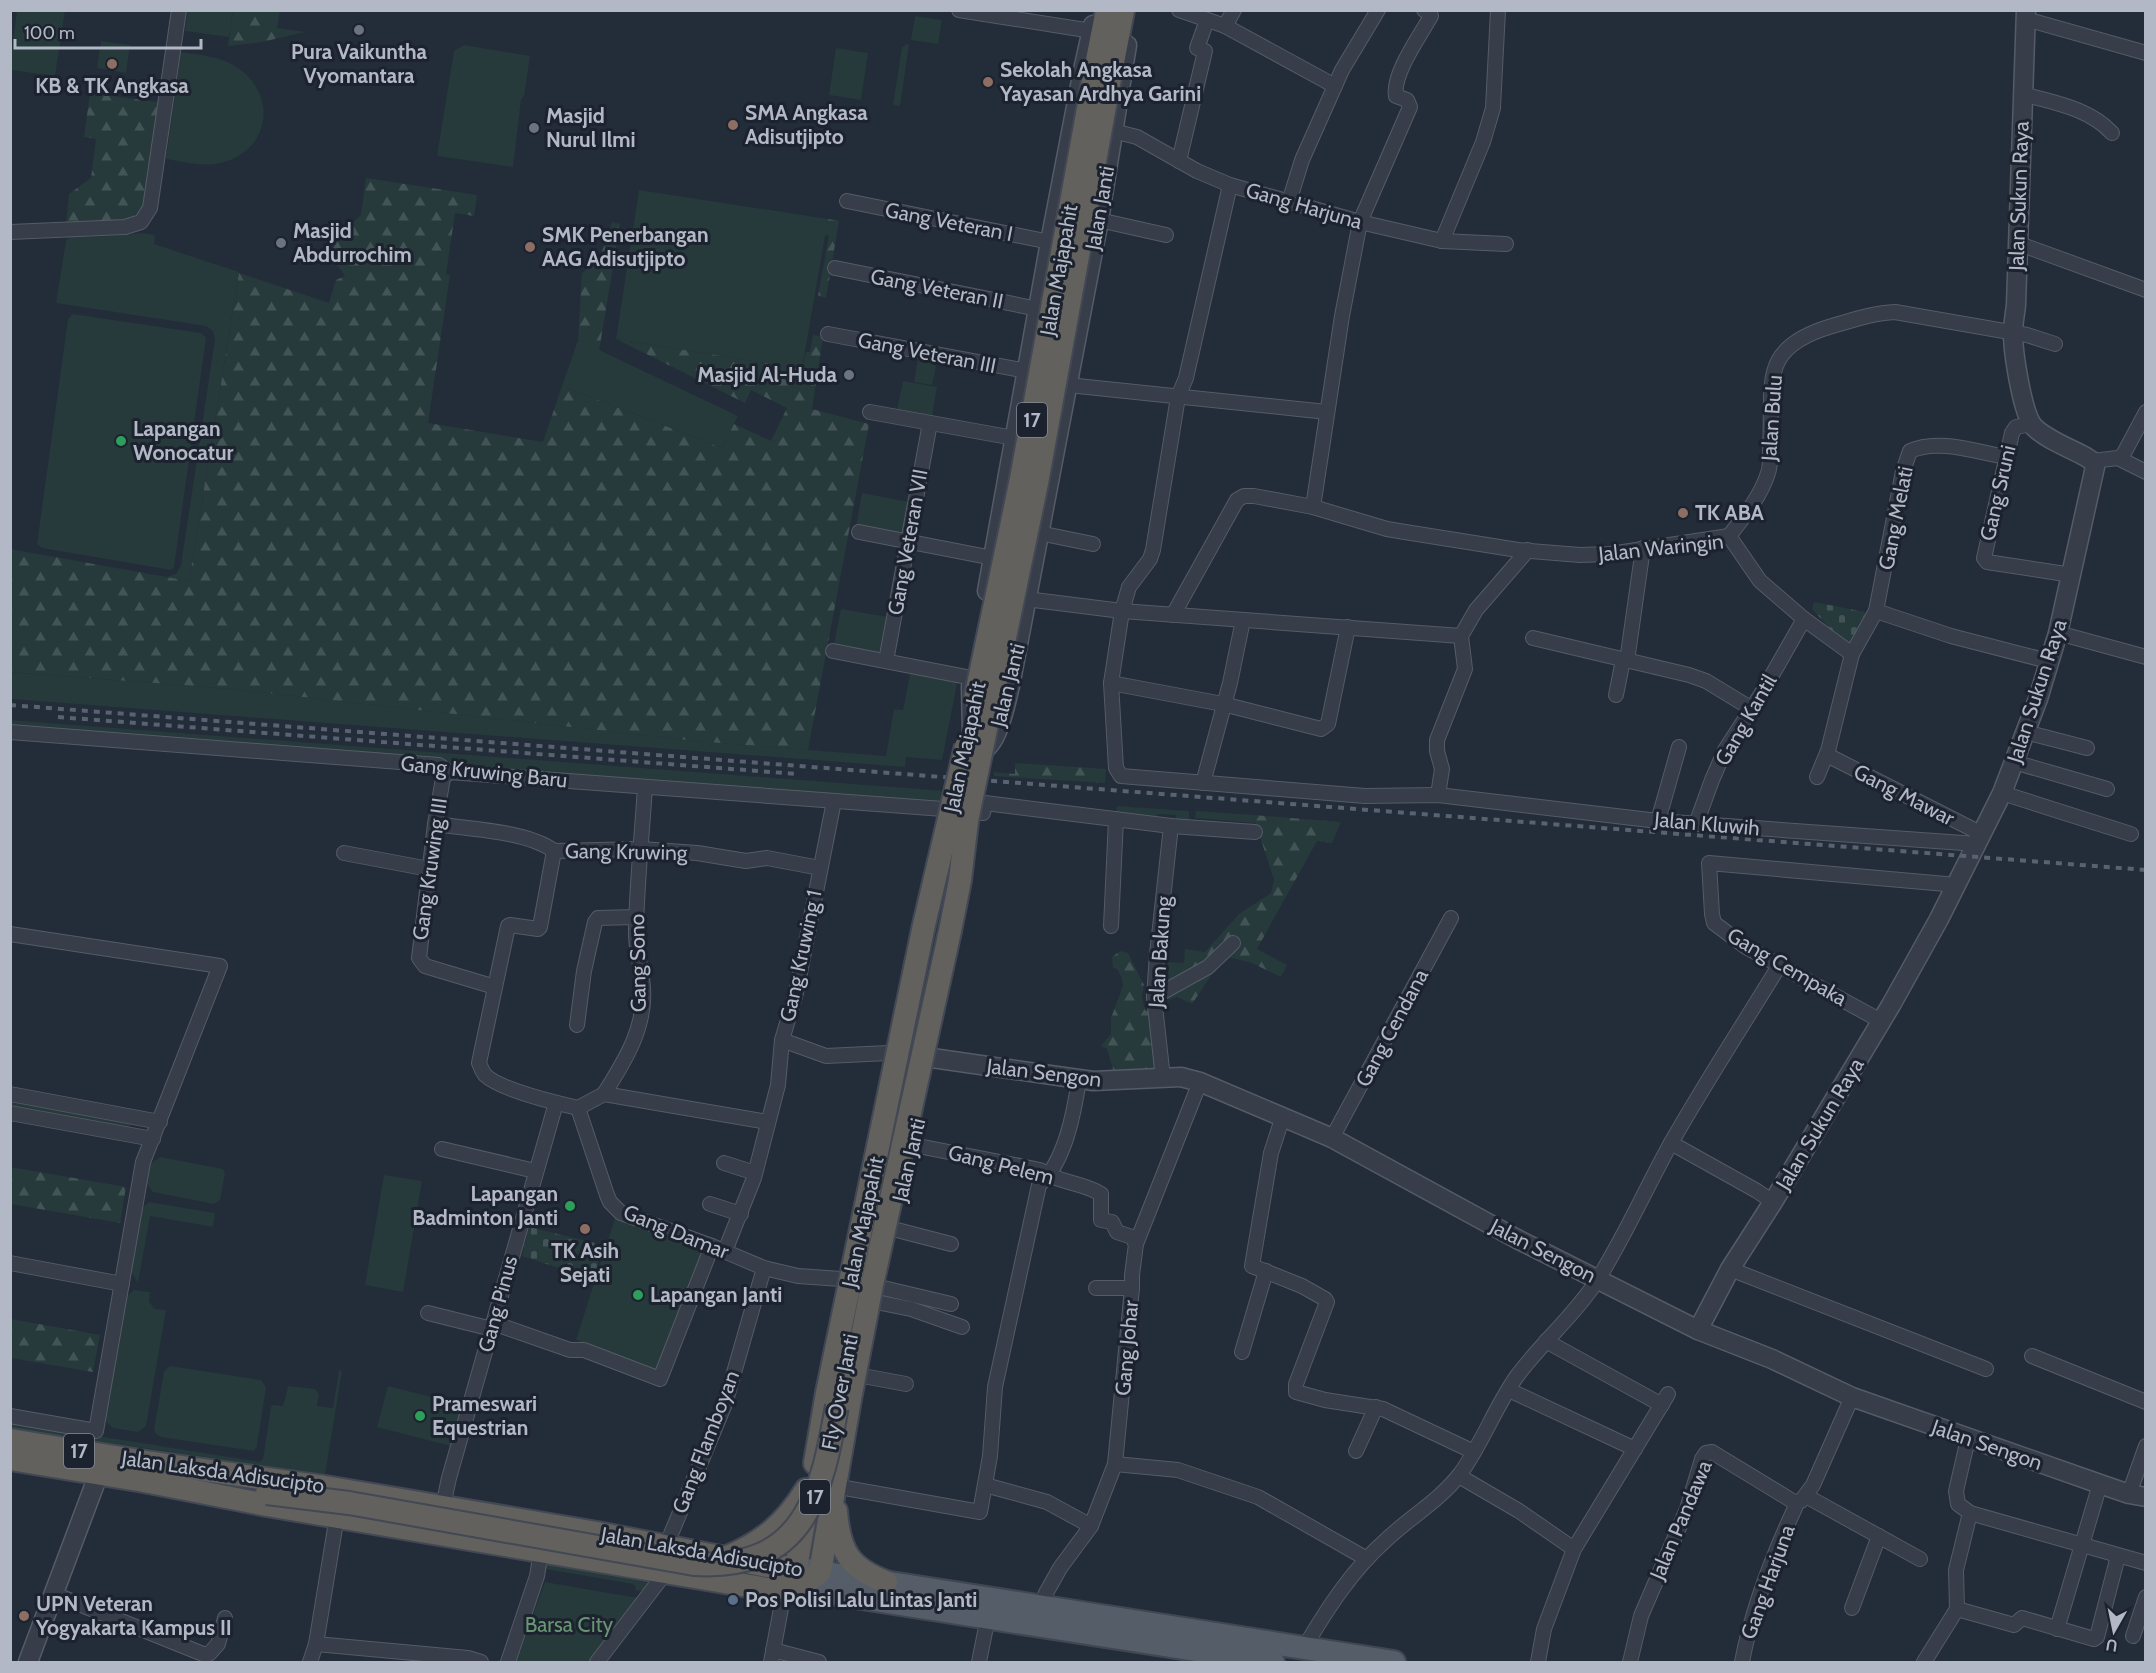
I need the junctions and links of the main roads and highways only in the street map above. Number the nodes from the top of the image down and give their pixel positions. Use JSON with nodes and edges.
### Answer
{"nodes":[{"id":1,"x":1107,"y":10,"type":"edge"},
{"id":2,"x":1123,"y":10,"type":"edge"},
{"id":3,"x":1103,"y":71,"type":"junction"},
{"id":4,"x":957,"y":813,"type":"junction"},
{"id":5,"x":937,"y":928,"type":"joint"},
{"id":6,"x":10,"y":1440,"type":"edge"},
{"id":7,"x":10,"y":1459,"type":"edge"},
{"id":8,"x":144,"y":1480,"type":"junction"},
{"id":9,"x":812,"y":1481,"type":"junction"},
{"id":10,"x":834,"y":1486,"type":"junction"},
{"id":11,"x":576,"y":1530,"type":"junction"},
{"id":12,"x":571,"y":1556,"type":"junction"},
{"id":13,"x":723,"y":1558,"type":"junction"},
{"id":14,"x":886,"y":1582,"type":"junction"},
{"id":15,"x":795,"y":1583,"type":"junction"},
{"id":16,"x":1050,"y":1614,"type":"junction"},
{"id":17,"x":988,"y":1617,"type":"junction"},
{"id":18,"x":1273,"y":1662,"type":"edge"},
{"id":19,"x":1394,"y":1662,"type":"edge"}],
"edges":[{"from":1,"to":3,"type":"highway","name":"Jalan Majapahit","number":"17"},
{"from":2,"to":3,"type":"highway","name":"Jalan Majapahit","number":"17"},
{"from":3,"to":4,"type":"highway","name":"Jalan Majapahit","number":"17","bridge":true},
{"from":3,"to":9,"type":"highway","name":"Jalan Majapahit","number":"17","bridge":true},
{"from":4,"to":5,"type":"highway","name":"Jalan Majapahit","number":"17","bridge":true},
{"from":4,"to":10,"type":"highway","name":"Jalan Majapahit","number":"17","bridge":true},
{"from":5,"to":8,"type":"highway","name":"Fly Over Janti","number":"17","bridge":true},
{"from":6,"to":11,"type":"highway","name":"Jalan Laksda Adisucipto","number":"17"},
{"from":7,"to":8,"type":"highway","name":"Jalan Laksda Adisucipto","number":"17"},
{"from":8,"to":12,"type":"highway","name":"Jalan Laksda Adisucipto","number":"17"},
{"from":9,"to":13,"type":"highway","number":"17"},
{"from":9,"to":15,"type":"highway","number":"17"},
{"from":10,"to":14,"type":"highway"},
{"from":10,"to":15,"type":"highway","name":"Jalan Majapahit","number":"17"},
{"from":11,"to":12,"type":"highway"},
{"from":11,"to":13,"type":"highway","name":"Jalan Laksda Adisucipto","number":"17"},
{"from":12,"to":15,"type":"highway","name":"Jalan Laksda Adisucipto","number":"17"},
{"from":13,"to":15,"type":"highway","name":"Jalan Laksda Adisucipto","number":"17"},
{"from":14,"to":15,"type":"main road","name":"Jalan Laksda Adisucipto"},
{"from":14,"to":16,"type":"main road","name":"Jalan Laksda Adisucipto"},
{"from":15,"to":17,"type":"main road","name":"Jalan Laksda Adisucipto"},
{"from":15,"to":17,"type":"main road","name":"Jalan Laksda Adisucipto"},
{"from":16,"to":17,"type":"main road","name":"Jalan Laksda Adisucipto"},
{"from":16,"to":18,"type":"main road","name":"Jalan Laksda Adisucipto"},
{"from":16,"to":19,"type":"main road","name":"Jalan Laksda Adisucipto"}]}
